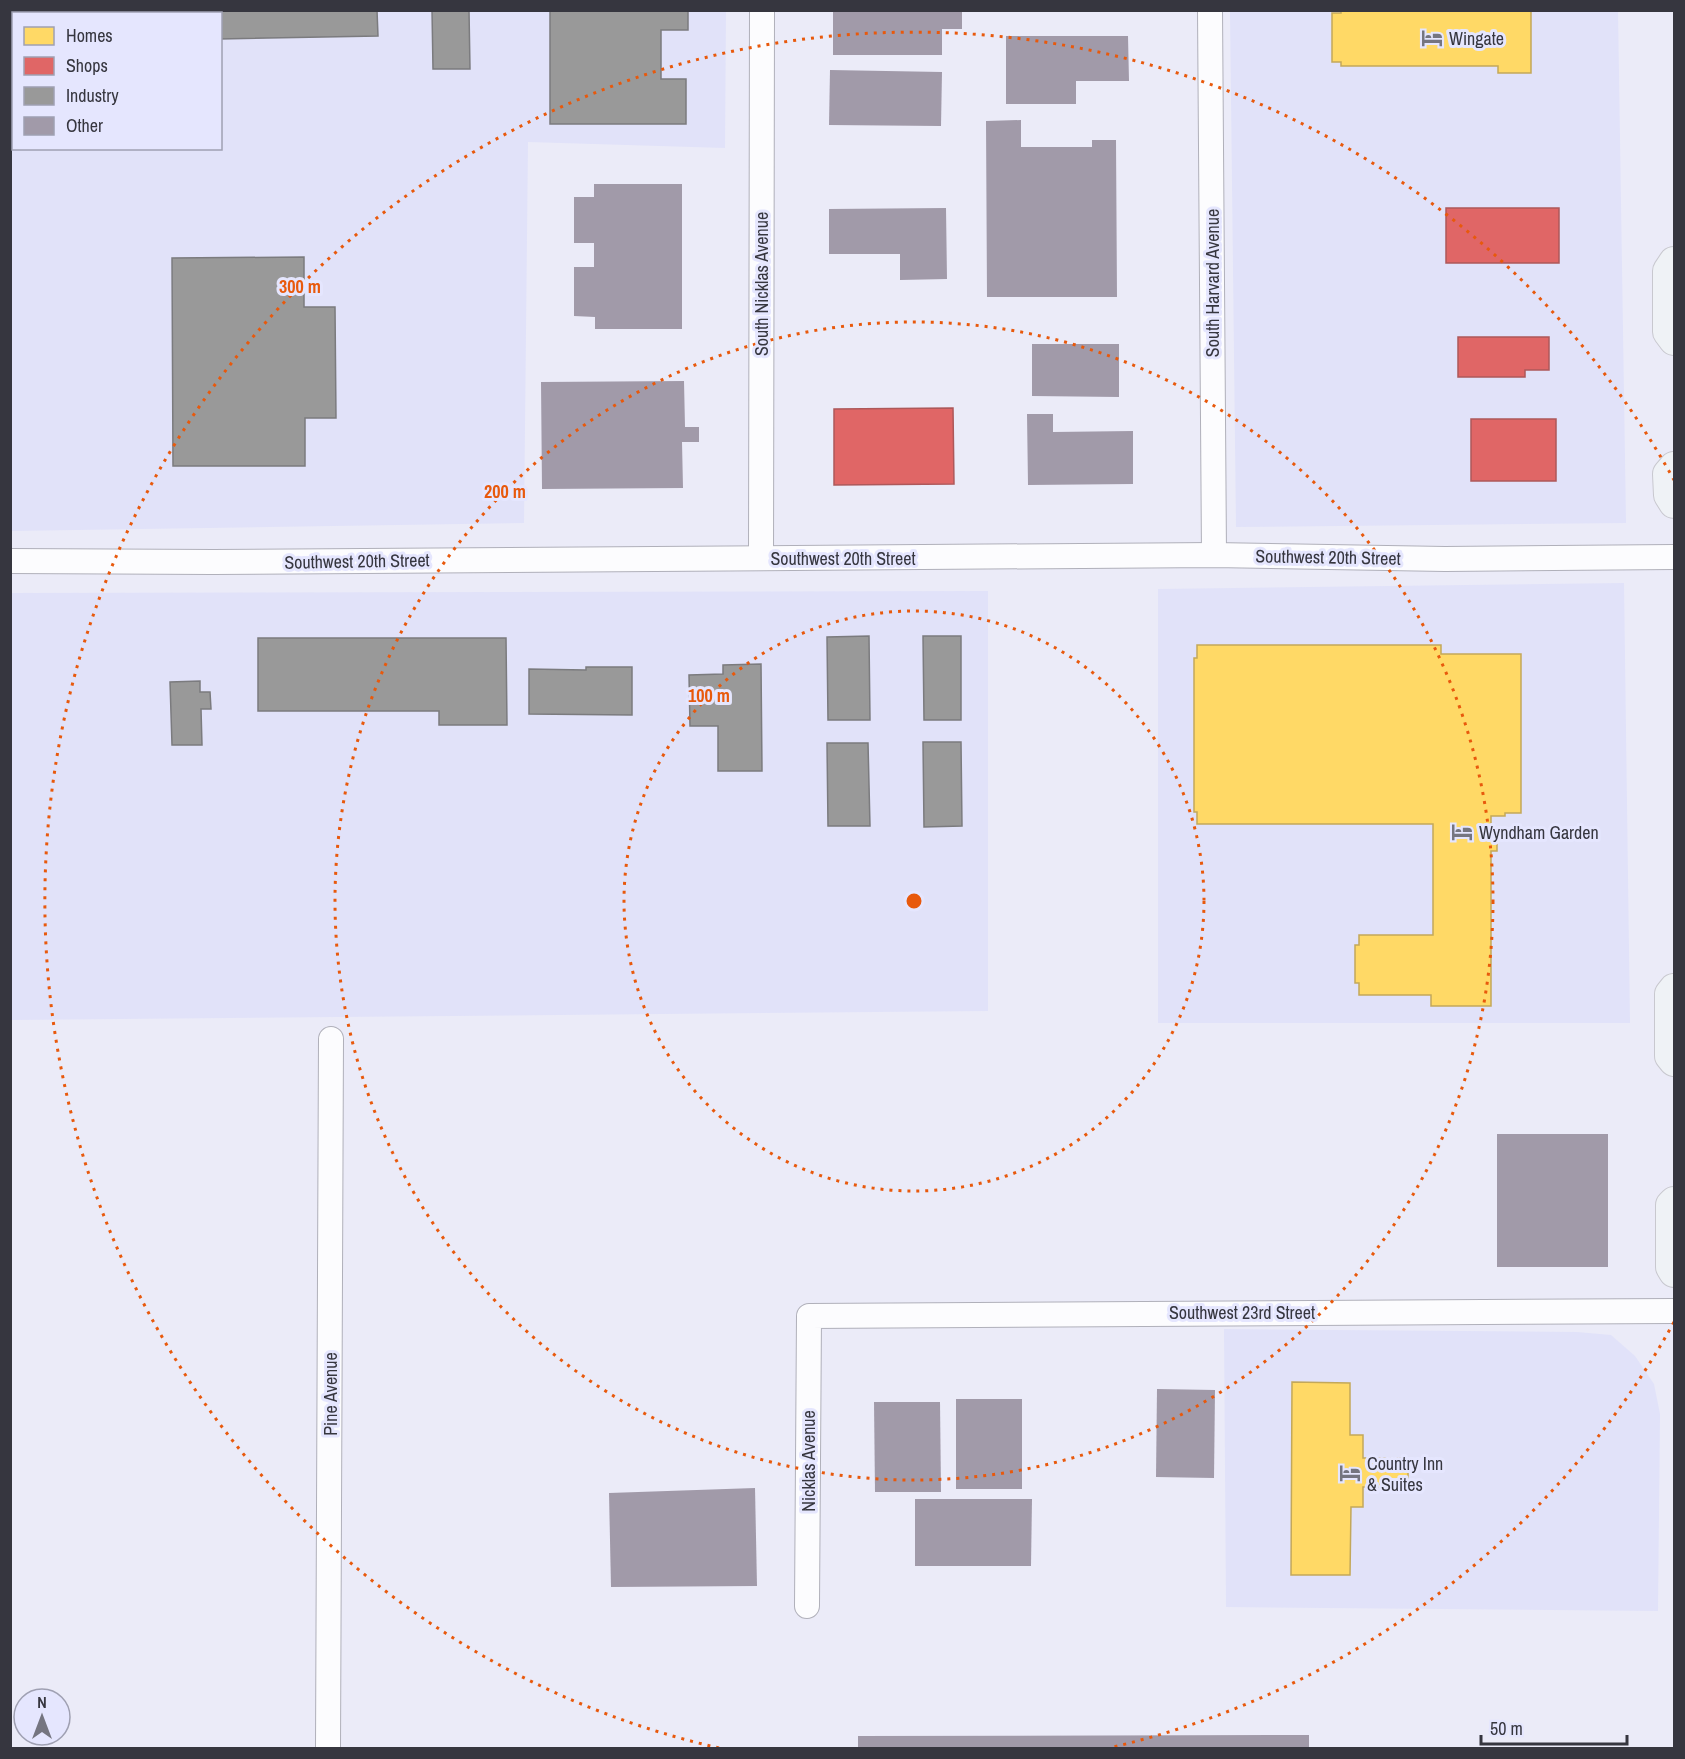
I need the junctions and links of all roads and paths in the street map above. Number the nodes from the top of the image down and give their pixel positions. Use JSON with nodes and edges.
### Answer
{"nodes":[{"id":1,"x":762,"y":10,"type":"edge"},
{"id":2,"x":1210,"y":10,"type":"edge"},
{"id":3,"x":1674,"y":262,"type":"edge"},
{"id":4,"x":1674,"y":340,"type":"edge"},
{"id":5,"x":1674,"y":467,"type":"edge"},
{"id":6,"x":1674,"y":503,"type":"edge"},
{"id":7,"x":1214,"y":555,"type":"junction"},
{"id":8,"x":1674,"y":556,"type":"edge"},
{"id":9,"x":761,"y":558,"type":"junction"},
{"id":10,"x":10,"y":561,"type":"edge"},
{"id":11,"x":1674,"y":989,"type":"edge"},
{"id":12,"x":331,"y":1039,"type":"dead end"},
{"id":13,"x":1674,"y":1061,"type":"edge"},
{"id":14,"x":1674,"y":1202,"type":"edge"},
{"id":15,"x":1674,"y":1272,"type":"edge"},
{"id":16,"x":1674,"y":1311,"type":"edge"},
{"id":17,"x":809,"y":1316,"type":"joint"},
{"id":18,"x":807,"y":1606,"type":"dead end"},
{"id":19,"x":328,"y":1749,"type":"edge"}],
"edges":[{"from":1,"to":9,"type":"street","name":"South Nicklas Avenue"},
{"from":2,"to":7,"type":"street","name":"South Harvard Avenue"},
{"from":3,"to":4,"type":"main road"},
{"from":5,"to":6,"type":"main road"},
{"from":7,"to":8,"type":"street","name":"Southwest 20th Street"},
{"from":7,"to":9,"type":"street","name":"Southwest 20th Street"},
{"from":9,"to":10,"type":"street","name":"Southwest 20th Street"},
{"from":11,"to":13,"type":"main road"},
{"from":12,"to":19,"type":"street","name":"Pine Avenue"},
{"from":14,"to":15,"type":"main road"},
{"from":16,"to":17,"type":"street","name":"Southwest 23rd Street"},
{"from":17,"to":18,"type":"street","name":"Nicklas Avenue"}]}
